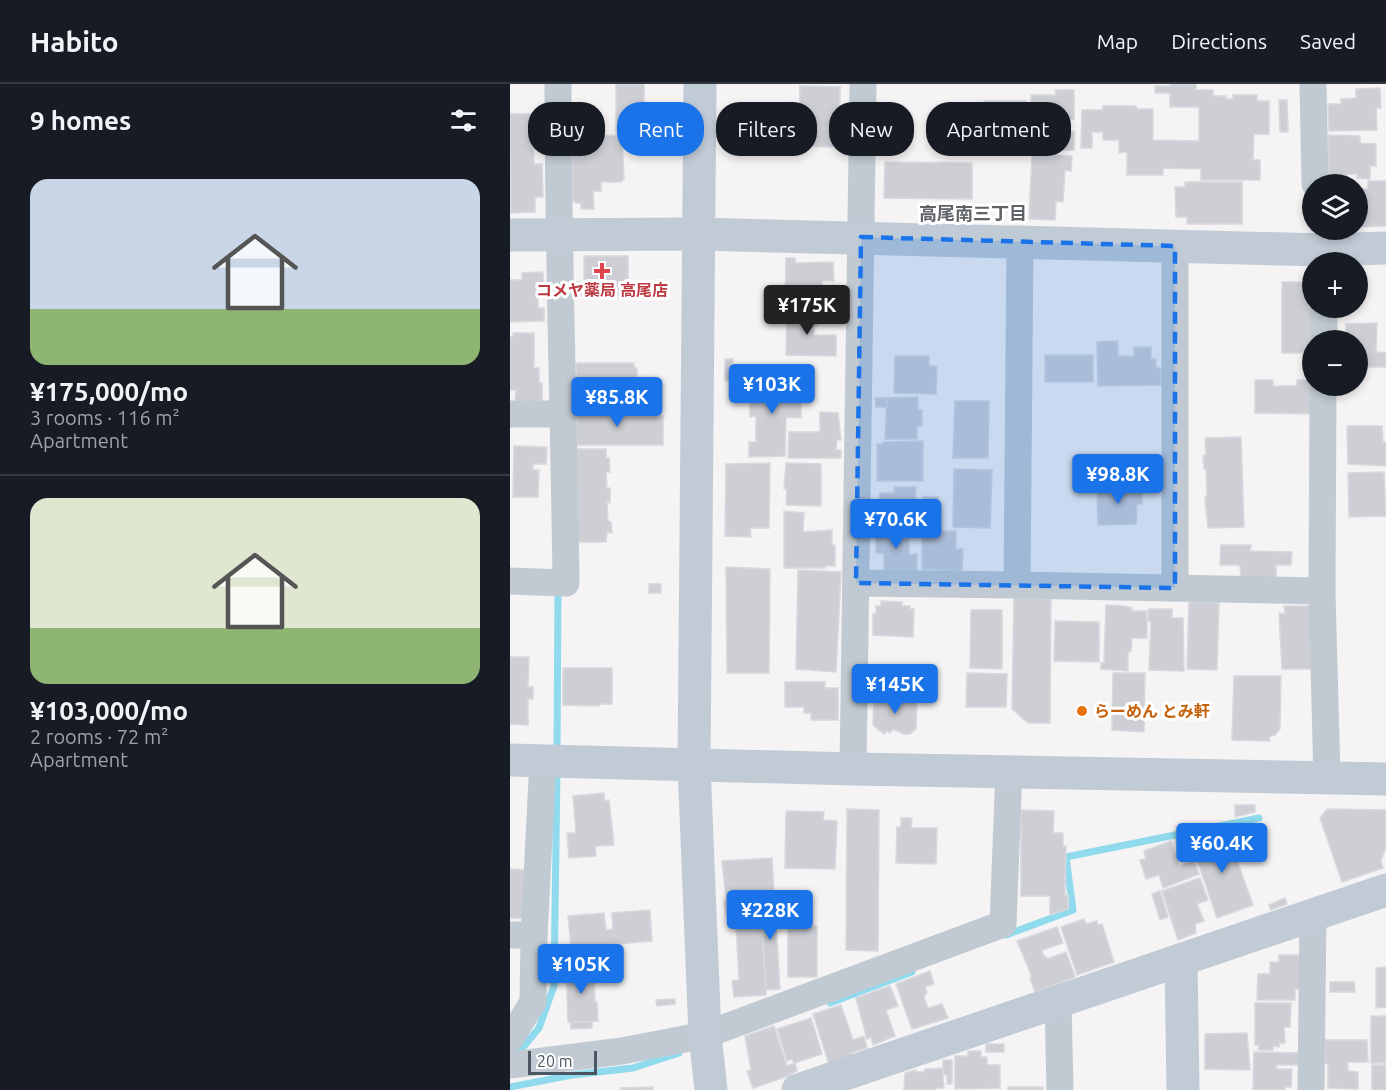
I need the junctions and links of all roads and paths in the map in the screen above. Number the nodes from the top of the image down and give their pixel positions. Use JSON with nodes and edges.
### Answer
{"nodes":[{"id":1,"x":558,"y":84,"type":"edge"},
{"id":2,"x":700,"y":84,"type":"edge"},
{"id":3,"x":863,"y":84,"type":"edge"},
{"id":4,"x":1313,"y":84,"type":"edge"},
{"id":5,"x":1315,"y":174,"type":"edge"},
{"id":6,"x":558,"y":234,"type":"junction"},
{"id":7,"x":698,"y":234,"type":"junction"},
{"id":8,"x":510,"y":235,"type":"edge"},
{"id":9,"x":861,"y":237,"type":"junction"},
{"id":10,"x":1020,"y":242,"type":"junction"},
{"id":11,"x":1175,"y":246,"type":"junction"},
{"id":12,"x":1321,"y":247,"type":"edge"},
{"id":13,"x":1386,"y":248,"type":"edge"},
{"id":14,"x":1323,"y":396,"type":"edge"},
{"id":15,"x":510,"y":414,"type":"edge"},
{"id":16,"x":564,"y":414,"type":"junction"},
{"id":17,"x":510,"y":580,"type":"edge"},
{"id":18,"x":856,"y":583,"type":"junction"},
{"id":19,"x":1017,"y":585,"type":"junction"},
{"id":20,"x":1175,"y":588,"type":"junction"},
{"id":21,"x":1322,"y":591,"type":"junction"},
{"id":22,"x":510,"y":760,"type":"edge"},
{"id":23,"x":543,"y":760,"type":"junction"},
{"id":24,"x":694,"y":765,"type":"junction"},
{"id":25,"x":853,"y":769,"type":"junction"},
{"id":26,"x":1009,"y":770,"type":"junction"},
{"id":27,"x":1327,"y":778,"type":"junction"},
{"id":28,"x":1386,"y":779,"type":"edge"},
{"id":29,"x":1386,"y":890,"type":"edge"},
{"id":30,"x":1313,"y":915,"type":"junction"},
{"id":31,"x":522,"y":935,"type":"edge"},
{"id":32,"x":1181,"y":960,"type":"junction"},
{"id":33,"x":1058,"y":1001,"type":"junction"},
{"id":34,"x":510,"y":1039,"type":"edge"},
{"id":35,"x":706,"y":1041,"type":"junction"},
{"id":36,"x":510,"y":1065,"type":"edge"},
{"id":37,"x":833,"y":1084,"type":"edge"},
{"id":38,"x":710,"y":1087,"type":"edge"},
{"id":39,"x":798,"y":1090,"type":"edge"},
{"id":40,"x":1060,"y":1090,"type":"edge"},
{"id":41,"x":1183,"y":1090,"type":"edge"},
{"id":42,"x":1311,"y":1090,"type":"edge"}],
"edges":[{"from":1,"to":6,"type":"street"},
{"from":2,"to":7,"type":"street"},
{"from":3,"to":9,"type":"street"},
{"from":4,"to":5,"type":"street"},
{"from":6,"to":7,"type":"street"},
{"from":6,"to":8,"type":"street"},
{"from":6,"to":16,"type":"street"},
{"from":7,"to":9,"type":"street"},
{"from":7,"to":24,"type":"street"},
{"from":9,"to":10,"type":"street"},
{"from":9,"to":18,"type":"street"},
{"from":10,"to":11,"type":"street"},
{"from":10,"to":19,"type":"street"},
{"from":11,"to":12,"type":"street"},
{"from":11,"to":20,"type":"street"},
{"from":12,"to":13,"type":"street"},
{"from":14,"to":21,"type":"street"},
{"from":15,"to":16,"type":"street"},
{"from":16,"to":17,"type":"street"},
{"from":18,"to":19,"type":"street"},
{"from":18,"to":25,"type":"street"},
{"from":19,"to":20,"type":"street"},
{"from":20,"to":21,"type":"street"},
{"from":21,"to":27,"type":"street"},
{"from":22,"to":23,"type":"street"},
{"from":23,"to":24,"type":"street"},
{"from":23,"to":31,"type":"street"},
{"from":24,"to":25,"type":"street"},
{"from":24,"to":35,"type":"street"},
{"from":25,"to":26,"type":"street"},
{"from":26,"to":27,"type":"street"},
{"from":26,"to":35,"type":"street"},
{"from":27,"to":28,"type":"street"},
{"from":29,"to":30,"type":"street"},
{"from":30,"to":32,"type":"street"},
{"from":30,"to":42,"type":"street"},
{"from":31,"to":34,"type":"street"},
{"from":32,"to":33,"type":"street"},
{"from":32,"to":41,"type":"street"},
{"from":33,"to":37,"type":"street"},
{"from":33,"to":40,"type":"street"},
{"from":35,"to":36,"type":"street"},
{"from":35,"to":38,"type":"street"},
{"from":37,"to":39,"type":"street"}]}
